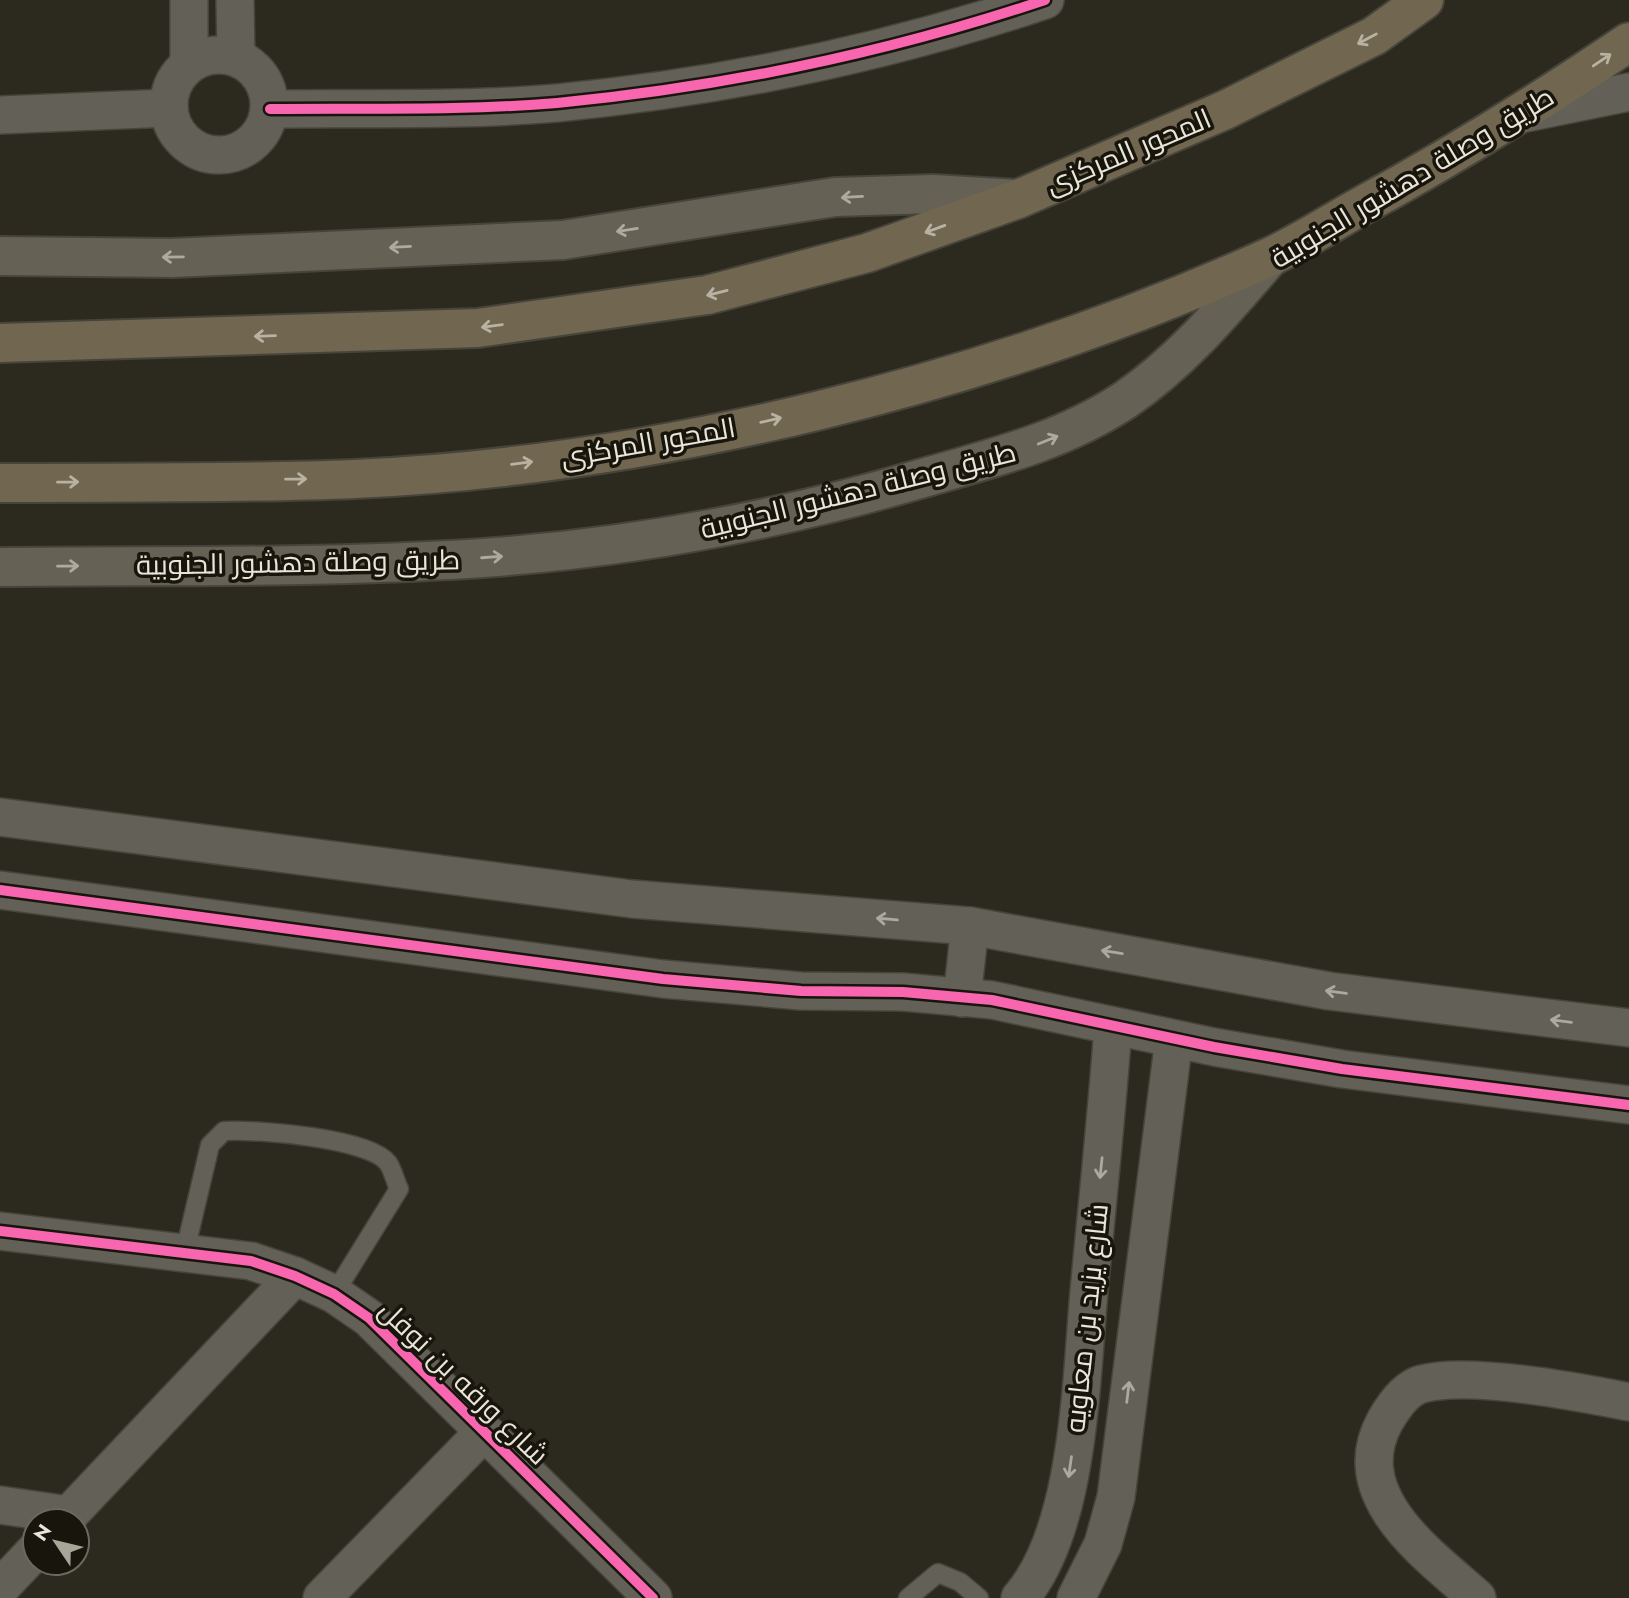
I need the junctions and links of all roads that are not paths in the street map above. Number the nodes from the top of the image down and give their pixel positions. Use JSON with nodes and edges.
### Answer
{"nodes":[{"id":1,"x":189,"y":0,"type":"edge"},
{"id":2,"x":235,"y":0,"type":"edge"},
{"id":3,"x":1045,"y":0,"type":"edge"},
{"id":4,"x":1424,"y":0,"type":"edge"},
{"id":5,"x":1629,"y":43,"type":"edge"},
{"id":6,"x":236,"y":57,"type":"junction"},
{"id":7,"x":189,"y":64,"type":"junction"},
{"id":8,"x":1629,"y":92,"type":"edge"},
{"id":9,"x":169,"y":108,"type":"junction"},
{"id":10,"x":270,"y":108,"type":"junction"},
{"id":11,"x":1520,"y":114,"type":"junction"},
{"id":12,"x":0,"y":115,"type":"edge"},
{"id":13,"x":1018,"y":199,"type":"junction"},
{"id":14,"x":0,"y":256,"type":"edge"},
{"id":15,"x":1269,"y":258,"type":"junction"},
{"id":16,"x":0,"y":343,"type":"edge"},
{"id":17,"x":0,"y":483,"type":"edge"},
{"id":18,"x":0,"y":567,"type":"edge"},
{"id":19,"x":0,"y":817,"type":"edge"},
{"id":20,"x":0,"y":890,"type":"edge"},
{"id":21,"x":970,"y":926,"type":"junction"},
{"id":22,"x":961,"y":998,"type":"junction"},
{"id":23,"x":1114,"y":1027,"type":"junction"},
{"id":24,"x":1629,"y":1028,"type":"edge"},
{"id":25,"x":1174,"y":1039,"type":"junction"},
{"id":26,"x":1629,"y":1105,"type":"edge"},
{"id":27,"x":1106,"y":1116,"type":"junction"},
{"id":28,"x":1161,"y":1123,"type":"junction"},
{"id":29,"x":0,"y":1231,"type":"edge"},
{"id":30,"x":185,"y":1251,"type":"junction"},
{"id":31,"x":295,"y":1276,"type":"junction"},
{"id":32,"x":334,"y":1294,"type":"junction"},
{"id":33,"x":1629,"y":1402,"type":"edge"},
{"id":34,"x":483,"y":1433,"type":"junction"},
{"id":35,"x":0,"y":1505,"type":"edge"},
{"id":36,"x":76,"y":1507,"type":"edge"},
{"id":37,"x":21,"y":1509,"type":"edge"},
{"id":38,"x":21,"y":1566,"type":"edge"},
{"id":39,"x":0,"y":1588,"type":"edge"},
{"id":40,"x":1083,"y":1595,"type":"edge"},
{"id":41,"x":323,"y":1598,"type":"edge"},
{"id":42,"x":653,"y":1598,"type":"edge"},
{"id":43,"x":908,"y":1598,"type":"edge"},
{"id":44,"x":979,"y":1598,"type":"edge"},
{"id":45,"x":1020,"y":1598,"type":"edge"},
{"id":46,"x":1477,"y":1598,"type":"edge"}],
"edges":[{"from":1,"to":7,"type":"street"},
{"from":2,"to":6,"type":"street"},
{"from":3,"to":10,"type":"street"},
{"from":4,"to":13,"type":"highway","name":"المحور المركزى","one_way":true},
{"from":11,"to":5,"type":"highway","name":"طريق وصلة دهشور الجنوبية","one_way":true},
{"from":6,"to":7,"type":"street"},
{"from":6,"to":10,"type":"street"},
{"from":7,"to":9,"type":"street"},
{"from":8,"to":11,"type":"street"},
{"from":9,"to":10,"type":"street"},
{"from":9,"to":12,"type":"street"},
{"from":11,"to":15,"type":"highway","name":"طريق وصلة دهشور الجنوبية"},
{"from":13,"to":14,"type":"main road","one_way":true},
{"from":13,"to":16,"type":"highway","name":"المحور المركزى","one_way":true},
{"from":17,"to":15,"type":"highway","name":"المحور المركزى","one_way":true},
{"from":18,"to":15,"type":"main road","name":"طريق وصلة دهشور الجنوبية","one_way":true},
{"from":21,"to":19,"type":"street","one_way":true},
{"from":20,"to":22,"type":"street"},
{"from":21,"to":22,"type":"street"},
{"from":24,"to":21,"type":"street","one_way":true},
{"from":22,"to":23,"type":"street"},
{"from":23,"to":25,"type":"street"},
{"from":23,"to":27,"type":"street","name":"شارع يزيد بن معاويه"},
{"from":25,"to":26,"type":"street"},
{"from":25,"to":28,"type":"street","name":"شارع يزيد بن معاويه"},
{"from":27,"to":28,"type":"street"},
{"from":27,"to":45,"type":"street","name":"شارع يزيد بن معاويه","one_way":true},
{"from":40,"to":28,"type":"street","name":"شارع يزيد بن معاويه","one_way":true},
{"from":29,"to":30,"type":"street","name":"شارع ورقه بن نوفل"},
{"from":30,"to":31,"type":"street","name":"شارع ورقه بن نوفل"},
{"from":30,"to":32,"type":"lane"},
{"from":31,"to":32,"type":"street","name":"شارع ورقه بن نوفل"},
{"from":31,"to":36,"type":"street"},
{"from":32,"to":34,"type":"street","name":"شارع ورقه بن نوفل"},
{"from":33,"to":46,"type":"street"},
{"from":34,"to":41,"type":"street"},
{"from":34,"to":42,"type":"street","name":"شارع ورقه بن نوفل"},
{"from":35,"to":37,"type":"street"},
{"from":38,"to":39,"type":"street"},
{"from":43,"to":44,"type":"lane"}]}
